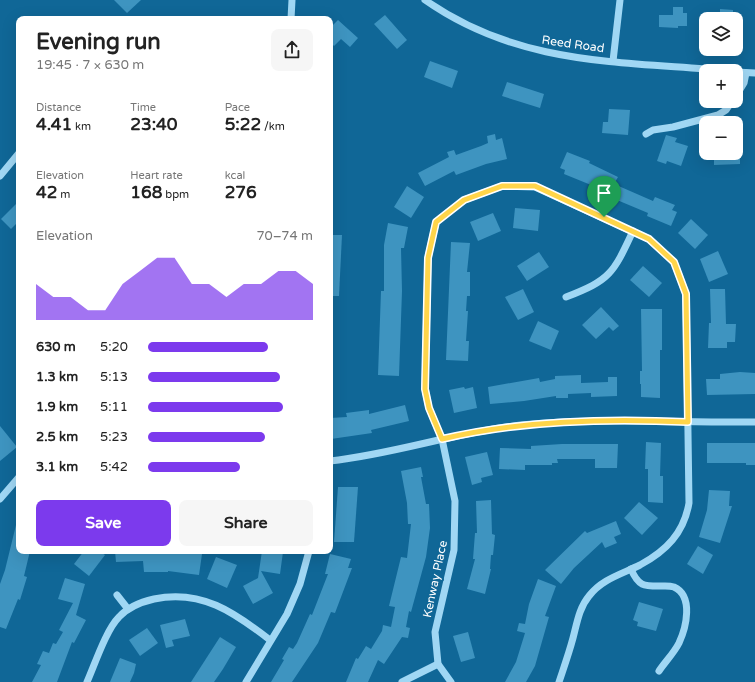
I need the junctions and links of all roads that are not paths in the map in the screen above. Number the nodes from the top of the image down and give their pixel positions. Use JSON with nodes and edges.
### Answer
{"nodes":[{"id":1,"x":292,"y":0,"type":"edge"},
{"id":2,"x":424,"y":0,"type":"edge"},
{"id":3,"x":620,"y":0,"type":"edge"},
{"id":4,"x":291,"y":16,"type":"edge"},
{"id":5,"x":613,"y":61,"type":"junction"},
{"id":6,"x":699,"y":68,"type":"edge"},
{"id":7,"x":743,"y":73,"type":"edge"},
{"id":8,"x":746,"y":73,"type":"junction"},
{"id":9,"x":755,"y":73,"type":"edge"},
{"id":10,"x":743,"y":85,"type":"edge"},
{"id":11,"x":727,"y":108,"type":"edge"},
{"id":12,"x":646,"y":134,"type":"dead end"},
{"id":13,"x":16,"y":157,"type":"edge"},
{"id":14,"x":0,"y":176,"type":"edge"},
{"id":15,"x":632,"y":231,"type":"junction"},
{"id":16,"x":566,"y":297,"type":"dead end"},
{"id":17,"x":688,"y":422,"type":"junction"},
{"id":18,"x":755,"y":422,"type":"edge"},
{"id":19,"x":442,"y":439,"type":"junction"},
{"id":20,"x":333,"y":461,"type":"edge"},
{"id":21,"x":16,"y":480,"type":"edge"},
{"id":22,"x":0,"y":499,"type":"edge"},
{"id":23,"x":308,"y":554,"type":"edge"},
{"id":24,"x":630,"y":569,"type":"junction"},
{"id":25,"x":117,"y":595,"type":"dead end"},
{"id":26,"x":128,"y":609,"type":"junction"},
{"id":27,"x":270,"y":640,"type":"junction"},
{"id":28,"x":438,"y":664,"type":"junction"},
{"id":29,"x":659,"y":671,"type":"dead end"},
{"id":30,"x":87,"y":682,"type":"edge"},
{"id":31,"x":246,"y":682,"type":"edge"},
{"id":32,"x":402,"y":682,"type":"edge"},
{"id":33,"x":451,"y":682,"type":"edge"},
{"id":34,"x":559,"y":682,"type":"edge"}],
"edges":[{"from":1,"to":4,"type":"street"},
{"from":2,"to":5,"type":"street","name":"Reed Road"},
{"from":3,"to":5,"type":"street"},
{"from":5,"to":6,"type":"street","name":"Reed Road"},
{"from":7,"to":8,"type":"street"},
{"from":8,"to":9,"type":"street"},
{"from":8,"to":10,"type":"street"},
{"from":11,"to":12,"type":"street"},
{"from":13,"to":14,"type":"street"},
{"from":15,"to":16,"type":"street"},
{"from":15,"to":17,"type":"street","name":"Kenway Place"},
{"from":15,"to":19,"type":"street","name":"Kenway Place"},
{"from":17,"to":18,"type":"street"},
{"from":17,"to":19,"type":"street"},
{"from":17,"to":24,"type":"street","name":"Kenway Place"},
{"from":19,"to":20,"type":"street"},
{"from":19,"to":28,"type":"street","name":"Kenway Place"},
{"from":21,"to":22,"type":"street"},
{"from":23,"to":27,"type":"street"},
{"from":24,"to":29,"type":"street"},
{"from":24,"to":34,"type":"street","name":"Kenway Place"},
{"from":25,"to":26,"type":"street"},
{"from":26,"to":27,"type":"street"},
{"from":26,"to":30,"type":"street"},
{"from":27,"to":31,"type":"street"},
{"from":28,"to":32,"type":"street"},
{"from":28,"to":33,"type":"street","name":"Kenway Place"}]}
